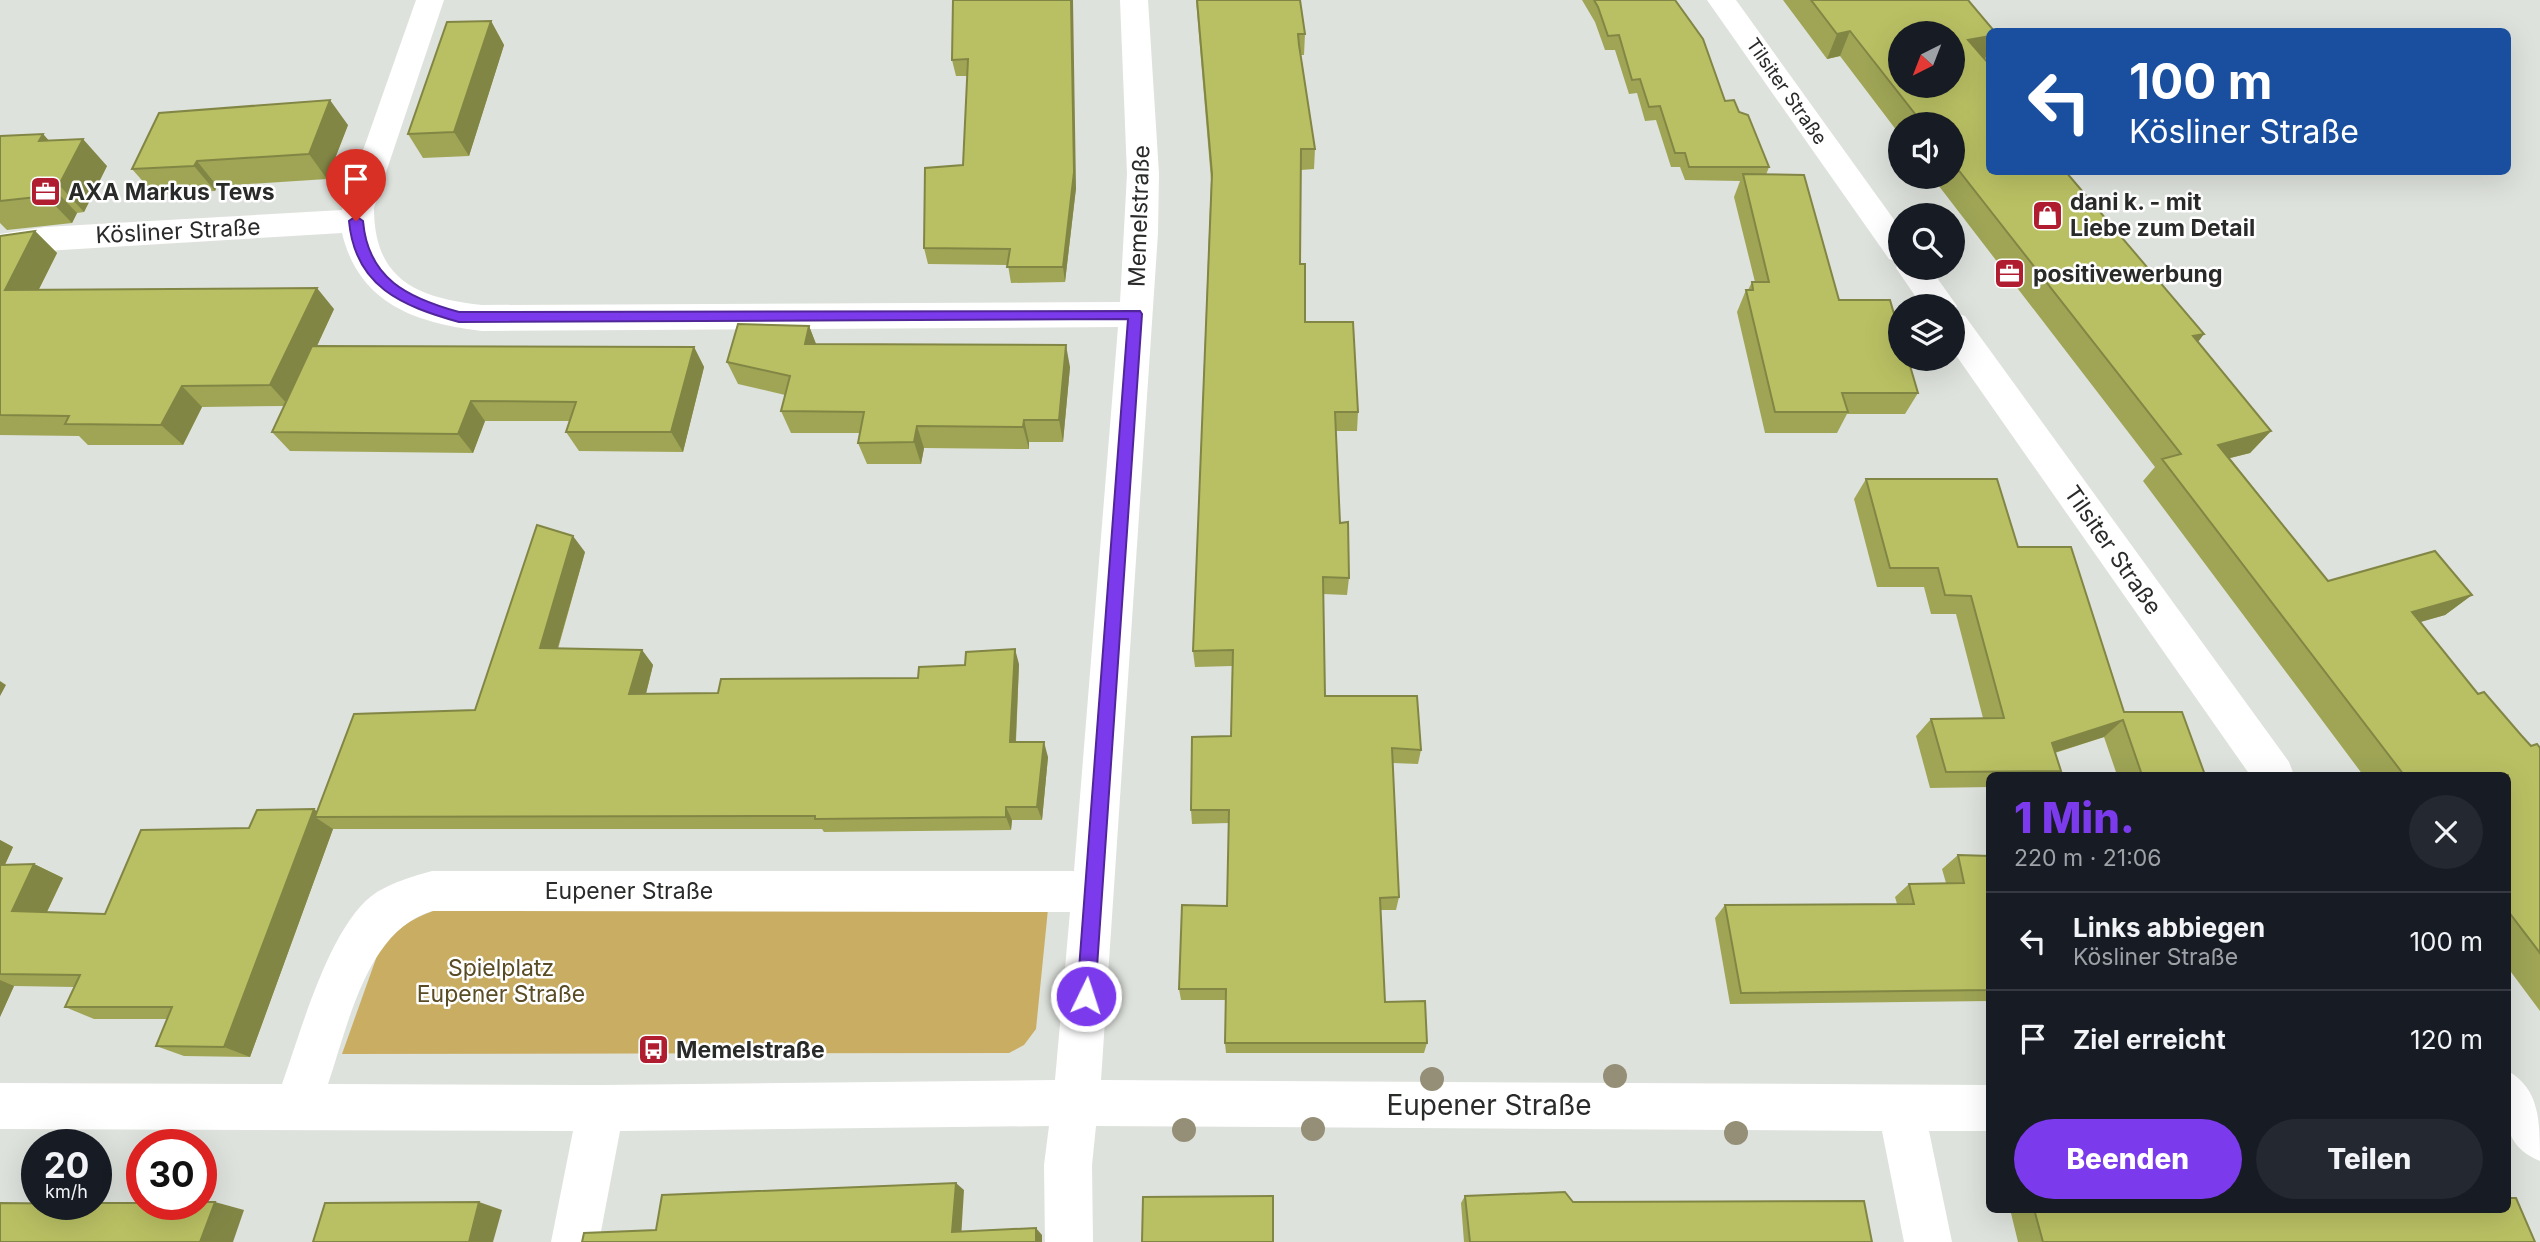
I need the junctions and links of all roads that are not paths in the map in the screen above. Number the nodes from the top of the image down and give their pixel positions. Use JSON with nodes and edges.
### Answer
{"nodes":[{"id":1,"x":430,"y":0,"type":"edge"},
{"id":2,"x":1134,"y":0,"type":"edge"},
{"id":3,"x":1721,"y":0,"type":"edge"},
{"id":4,"x":356,"y":221,"type":"junction"},
{"id":5,"x":1888,"y":234,"type":"edge"},
{"id":6,"x":0,"y":246,"type":"edge"},
{"id":7,"x":1135,"y":314,"type":"junction"},
{"id":8,"x":1965,"y":342,"type":"edge"},
{"id":9,"x":2272,"y":772,"type":"edge"},
{"id":10,"x":1093,"y":892,"type":"junction"},
{"id":11,"x":2511,"y":1101,"type":"edge"},
{"id":12,"x":1076,"y":1103,"type":"junction"},
{"id":13,"x":0,"y":1106,"type":"edge"},
{"id":14,"x":297,"y":1106,"type":"junction"},
{"id":15,"x":1901,"y":1107,"type":"junction"},
{"id":16,"x":601,"y":1108,"type":"junction"},
{"id":17,"x":1986,"y":1108,"type":"edge"},
{"id":18,"x":2540,"y":1138,"type":"edge"},
{"id":19,"x":575,"y":1242,"type":"edge"},
{"id":20,"x":1069,"y":1242,"type":"edge"},
{"id":21,"x":1928,"y":1242,"type":"edge"}],
"edges":[{"from":1,"to":4,"type":"street"},
{"from":2,"to":7,"type":"street","name":"Memelstraße"},
{"from":3,"to":5,"type":"street","name":"Tilsiter Straße"},
{"from":4,"to":6,"type":"street","name":"Kösliner Straße"},
{"from":4,"to":7,"type":"street"},
{"from":7,"to":10,"type":"street","name":"Memelstraße"},
{"from":8,"to":9,"type":"street","name":"Tilsiter Straße"},
{"from":10,"to":12,"type":"street","name":"Memelstraße"},
{"from":10,"to":14,"type":"street","name":"Eupener Straße"},
{"from":11,"to":18,"type":"street"},
{"from":12,"to":15,"type":"street","name":"Eupener Straße"},
{"from":12,"to":16,"type":"street","name":"Eupener Straße"},
{"from":12,"to":20,"type":"street"},
{"from":13,"to":14,"type":"street","name":"Eupener Straße"},
{"from":14,"to":16,"type":"street","name":"Eupener Straße"},
{"from":15,"to":17,"type":"street","name":"Eupener Straße"},
{"from":15,"to":21,"type":"street"},
{"from":16,"to":19,"type":"street"}]}
